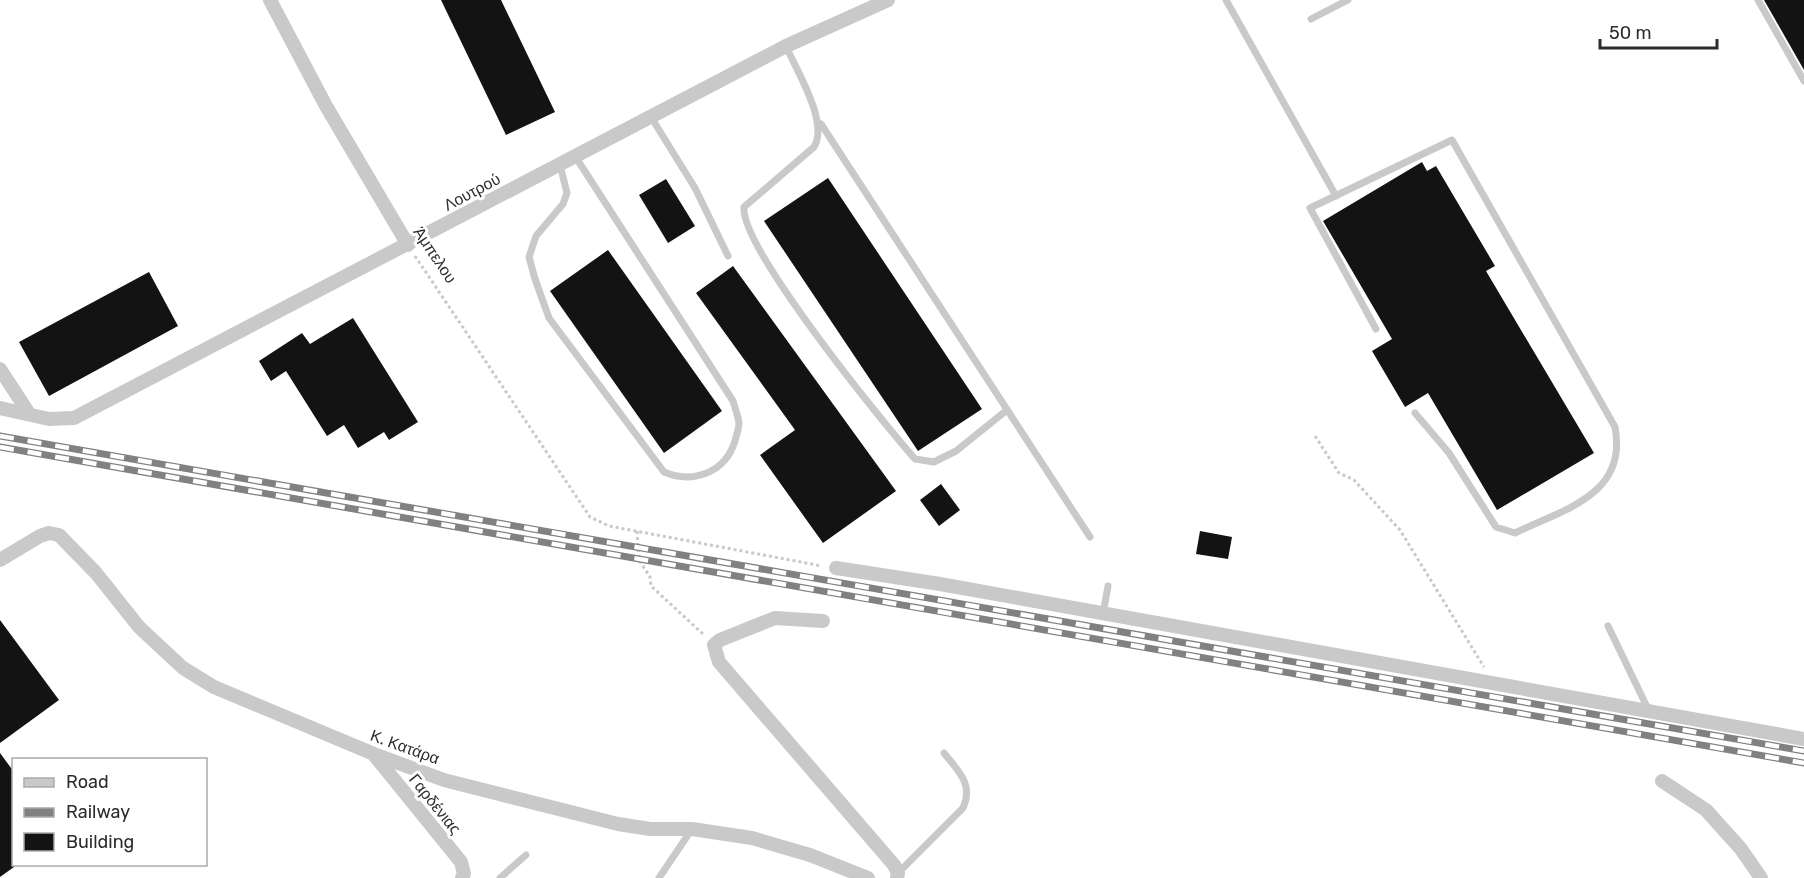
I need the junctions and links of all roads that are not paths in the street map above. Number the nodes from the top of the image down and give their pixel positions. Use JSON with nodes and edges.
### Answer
{"nodes":[{"id":1,"x":270,"y":0,"type":"edge"},
{"id":2,"x":888,"y":0,"type":"edge"},
{"id":3,"x":1226,"y":0,"type":"edge"},
{"id":4,"x":1348,"y":0,"type":"edge"},
{"id":5,"x":1758,"y":0,"type":"edge"},
{"id":6,"x":1311,"y":19,"type":"dead end"},
{"id":7,"x":786,"y":46,"type":"junction"},
{"id":8,"x":1804,"y":81,"type":"edge"},
{"id":9,"x":651,"y":117,"type":"junction"},
{"id":10,"x":819,"y":122,"type":"junction"},
{"id":11,"x":575,"y":156,"type":"junction"},
{"id":12,"x":560,"y":165,"type":"junction"},
{"id":13,"x":1336,"y":196,"type":"junction"},
{"id":14,"x":408,"y":245,"type":"junction"},
{"id":15,"x":728,"y":256,"type":"dead end"},
{"id":16,"x":1376,"y":329,"type":"dead end"},
{"id":17,"x":0,"y":369,"type":"edge"},
{"id":18,"x":0,"y":408,"type":"edge"},
{"id":19,"x":1008,"y":410,"type":"junction"},
{"id":20,"x":28,"y":412,"type":"junction"},
{"id":21,"x":1415,"y":413,"type":"dead end"},
{"id":22,"x":1090,"y":537,"type":"dead end"},
{"id":23,"x":0,"y":560,"type":"edge"},
{"id":24,"x":836,"y":568,"type":"road end"},
{"id":25,"x":1108,"y":586,"type":"dead end"},
{"id":26,"x":1103,"y":614,"type":"junction"},
{"id":27,"x":823,"y":621,"type":"dead end"},
{"id":28,"x":1608,"y":626,"type":"dead end"},
{"id":29,"x":1648,"y":709,"type":"junction"},
{"id":30,"x":1804,"y":739,"type":"edge"},
{"id":31,"x":944,"y":753,"type":"dead end"},
{"id":32,"x":374,"y":754,"type":"junction"},
{"id":33,"x":1662,"y":781,"type":"dead end"},
{"id":34,"x":692,"y":829,"type":"junction"},
{"id":35,"x":526,"y":855,"type":"dead end"},
{"id":36,"x":898,"y":875,"type":"edge"},
{"id":37,"x":462,"y":878,"type":"edge"},
{"id":38,"x":500,"y":878,"type":"edge"},
{"id":39,"x":659,"y":878,"type":"edge"},
{"id":40,"x":868,"y":878,"type":"edge"},
{"id":41,"x":1761,"y":878,"type":"edge"}],
"edges":[{"from":1,"to":14,"type":"street","name":"Άμπελου"},
{"from":2,"to":7,"type":"street","name":"Λουτρού"},
{"from":3,"to":13,"type":"lane"},
{"from":4,"to":6,"type":"lane"},
{"from":5,"to":8,"type":"lane"},
{"from":7,"to":9,"type":"street","name":"Λουτρού"},
{"from":7,"to":10,"type":"lane"},
{"from":9,"to":11,"type":"street","name":"Λουτρού"},
{"from":9,"to":15,"type":"lane"},
{"from":10,"to":19,"type":"lane"},
{"from":10,"to":19,"type":"lane"},
{"from":11,"to":12,"type":"street","name":"Λουτρού"},
{"from":11,"to":12,"type":"lane"},
{"from":12,"to":14,"type":"street","name":"Λουτρού"},
{"from":13,"to":16,"type":"lane"},
{"from":13,"to":21,"type":"lane"},
{"from":14,"to":20,"type":"street","name":"Λουτρού"},
{"from":17,"to":20,"type":"street"},
{"from":18,"to":20,"type":"street"},
{"from":19,"to":22,"type":"lane"},
{"from":23,"to":32,"type":"street","name":"Κ. Κατάρα"},
{"from":24,"to":26,"type":"street"},
{"from":25,"to":26,"type":"lane"},
{"from":26,"to":29,"type":"street"},
{"from":27,"to":36,"type":"street"},
{"from":28,"to":29,"type":"lane"},
{"from":29,"to":30,"type":"street"},
{"from":31,"to":36,"type":"lane"},
{"from":32,"to":34,"type":"street","name":"Κ. Κατάρα"},
{"from":32,"to":37,"type":"street","name":"Γαρδένιας"},
{"from":33,"to":41,"type":"street"},
{"from":34,"to":39,"type":"lane"},
{"from":34,"to":40,"type":"street","name":"Κ. Κατάρα"},
{"from":35,"to":38,"type":"lane"}]}
